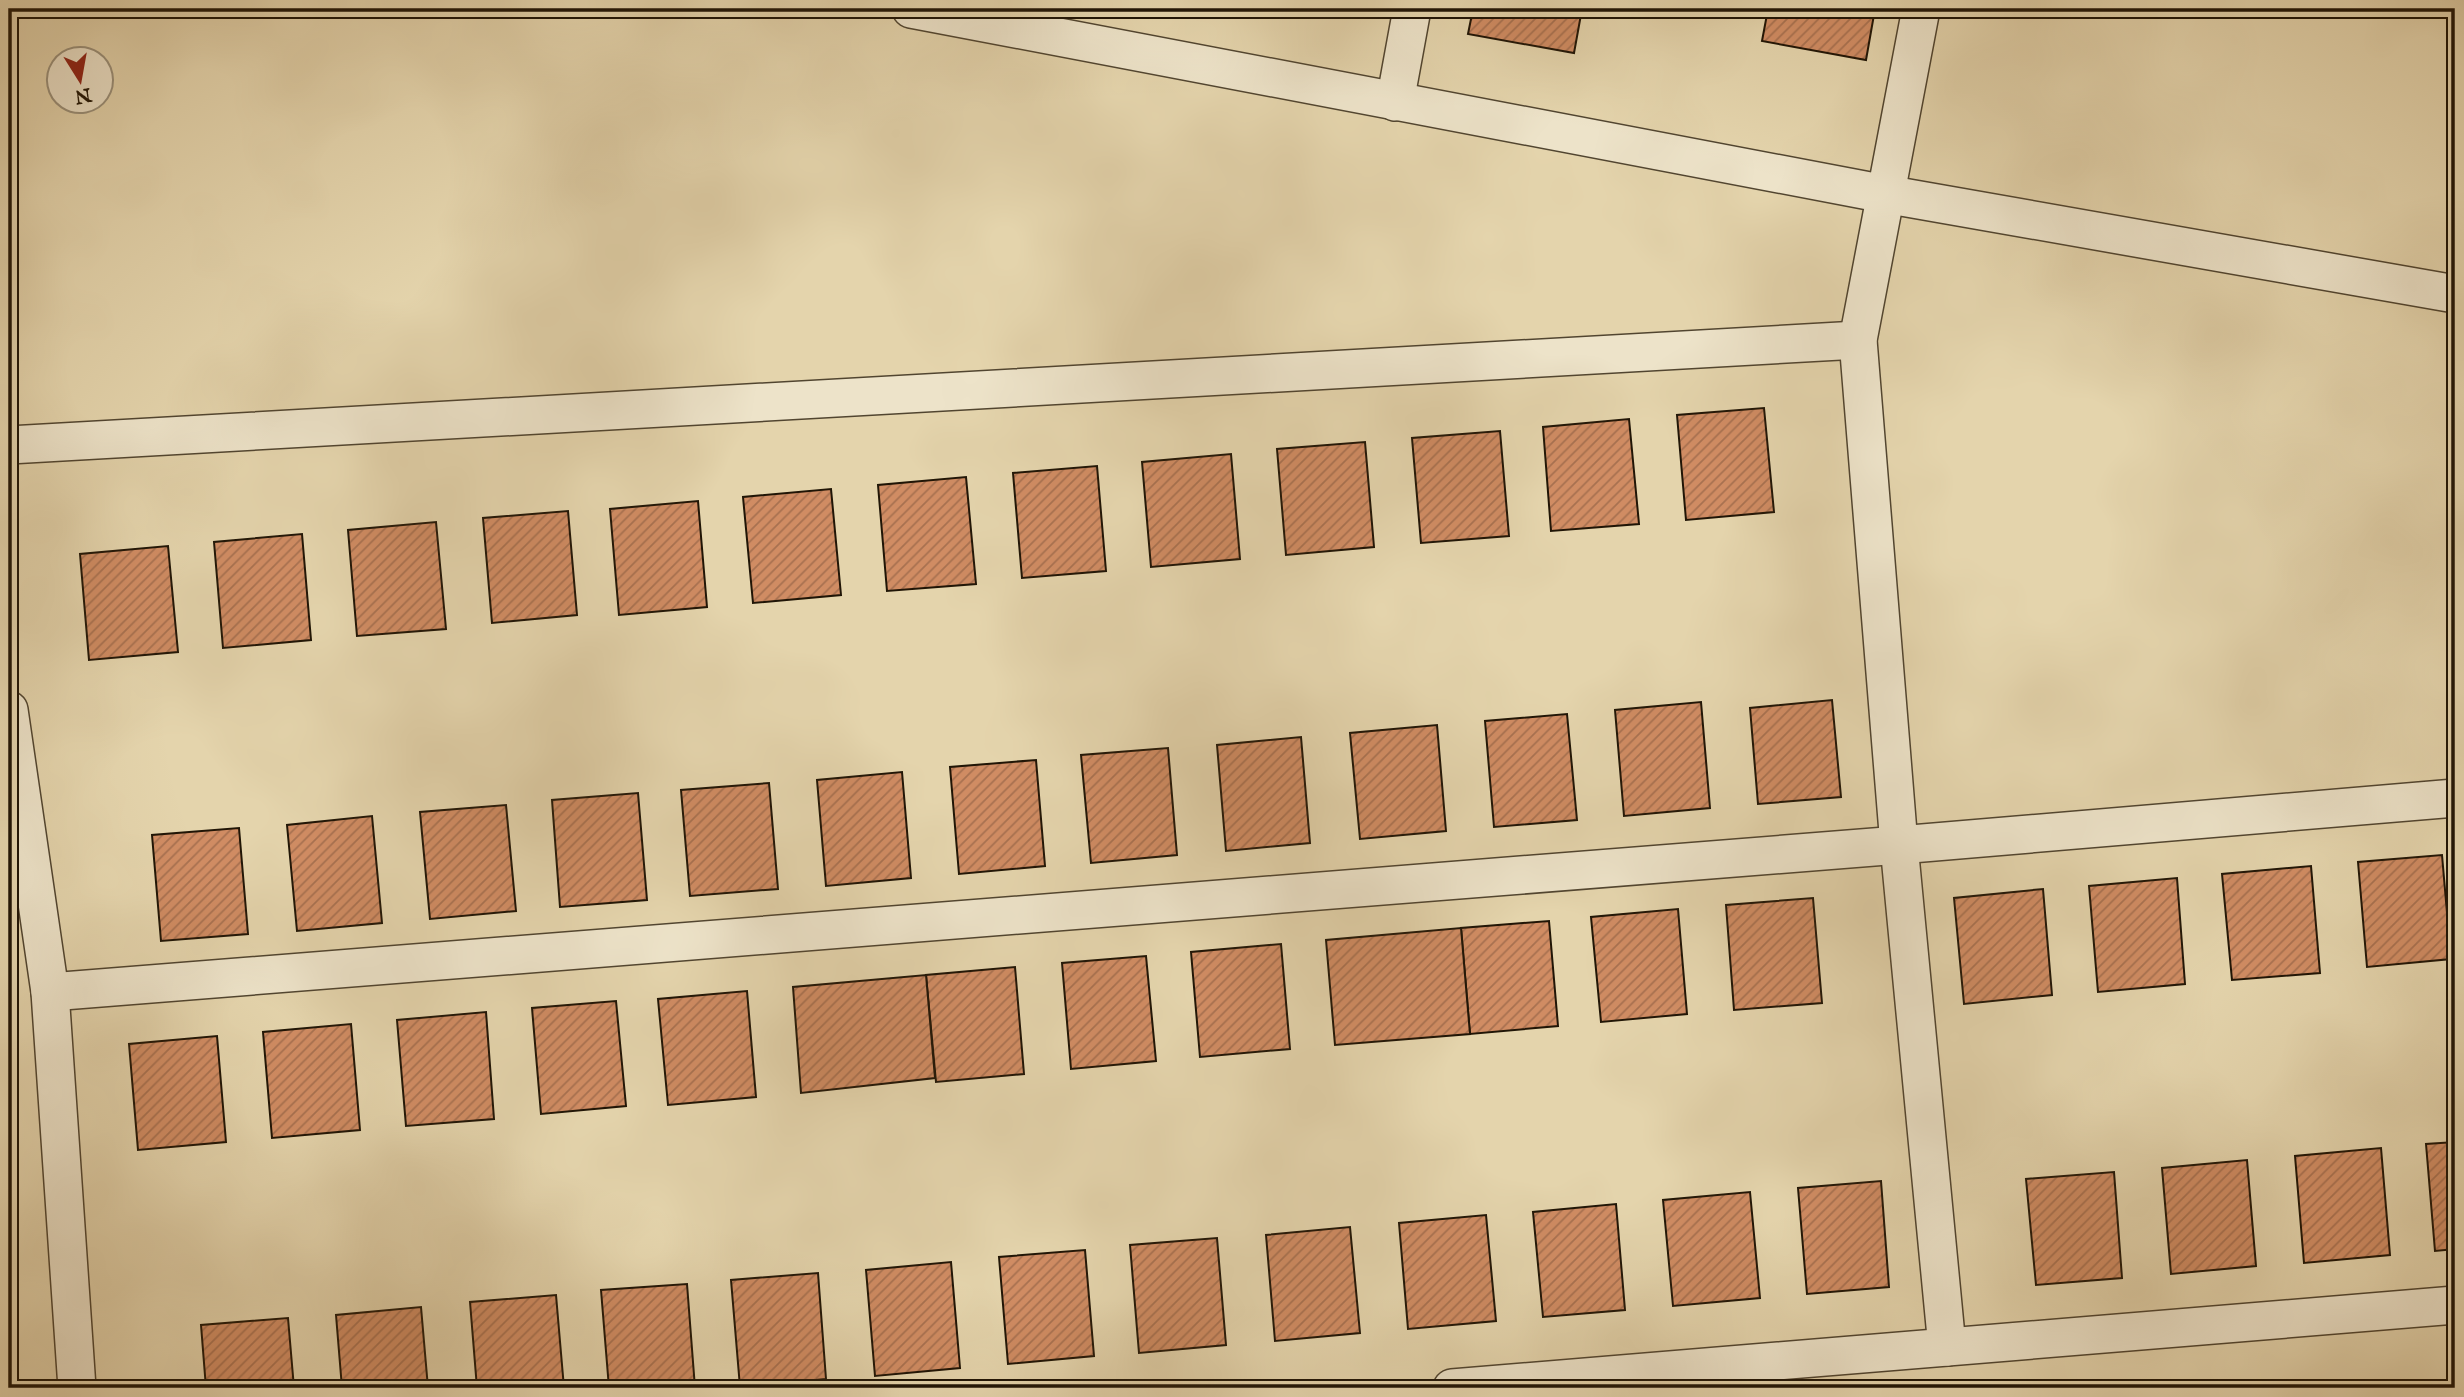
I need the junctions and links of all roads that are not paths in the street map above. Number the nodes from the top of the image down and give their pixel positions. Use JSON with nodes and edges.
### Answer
{"nodes":[{"id":1,"x":911,"y":9,"type":"edge"},
{"id":2,"x":1412,"y":9,"type":"edge"},
{"id":3,"x":1921,"y":9,"type":"edge"},
{"id":4,"x":1395,"y":102,"type":"junction"},
{"id":5,"x":1885,"y":194,"type":"junction"},
{"id":6,"x":2455,"y":294,"type":"edge"},
{"id":7,"x":1858,"y":340,"type":"junction"},
{"id":8,"x":9,"y":445,"type":"edge"},
{"id":9,"x":9,"y":710,"type":"edge"},
{"id":10,"x":2455,"y":798,"type":"edge"},
{"id":11,"x":1899,"y":845,"type":"junction"},
{"id":12,"x":50,"y":992,"type":"junction"},
{"id":13,"x":2455,"y":1305,"type":"edge"},
{"id":14,"x":1947,"y":1347,"type":"junction"},
{"id":15,"x":77,"y":1388,"type":"edge"},
{"id":16,"x":1452,"y":1388,"type":"edge"}],
"edges":[{"from":1,"to":4,"type":"street"},
{"from":2,"to":4,"type":"street"},
{"from":3,"to":5,"type":"street"},
{"from":4,"to":5,"type":"street"},
{"from":5,"to":6,"type":"street"},
{"from":5,"to":7,"type":"street"},
{"from":7,"to":8,"type":"street"},
{"from":7,"to":11,"type":"street"},
{"from":9,"to":12,"type":"street"},
{"from":10,"to":11,"type":"street"},
{"from":11,"to":12,"type":"street"},
{"from":11,"to":14,"type":"street"},
{"from":12,"to":15,"type":"street"},
{"from":13,"to":14,"type":"street"},
{"from":14,"to":16,"type":"street"}]}
